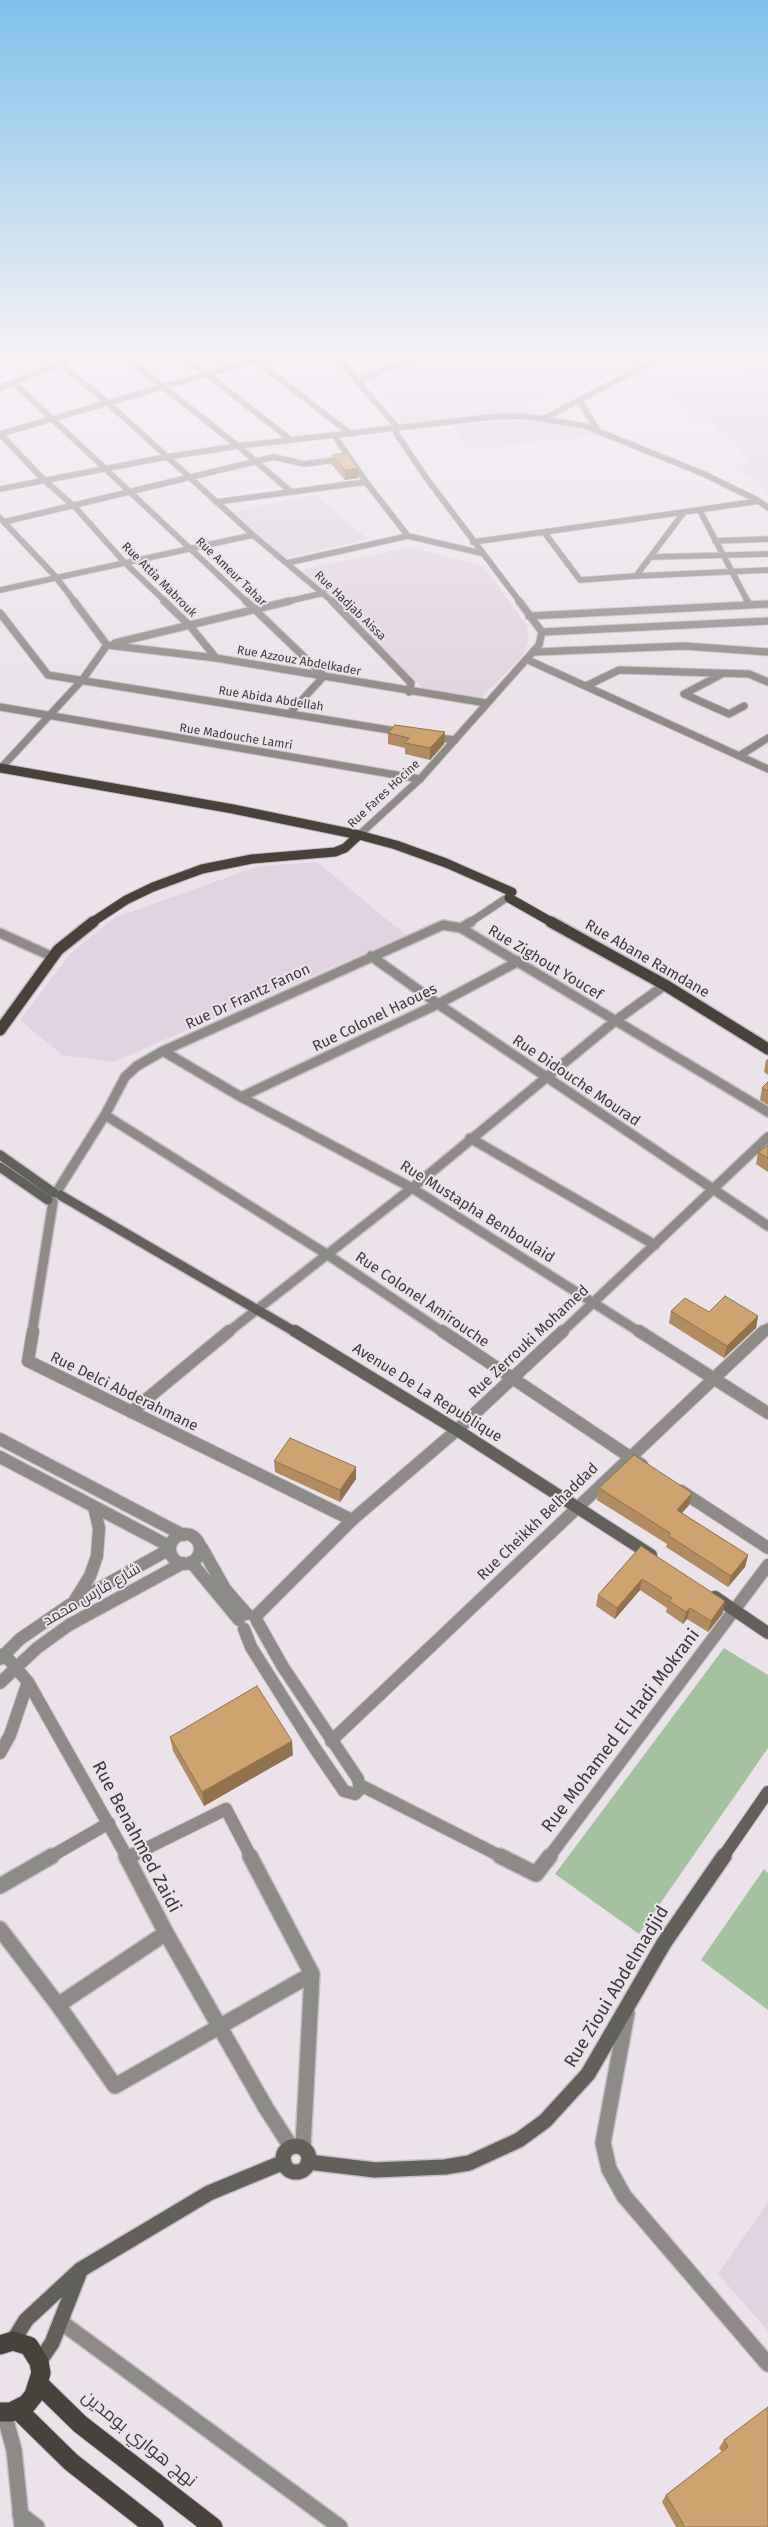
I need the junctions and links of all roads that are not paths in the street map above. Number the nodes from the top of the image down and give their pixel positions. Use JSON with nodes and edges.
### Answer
{"nodes":[{"id":1,"x":34,"y":469,"type":"edge"},
{"id":2,"x":104,"y":469,"type":"joint"},
{"id":3,"x":181,"y":469,"type":"edge"},
{"id":4,"x":231,"y":469,"type":"edge"},
{"id":5,"x":263,"y":469,"type":"edge"},
{"id":6,"x":357,"y":469,"type":"edge"},
{"id":7,"x":423,"y":469,"type":"edge"},
{"id":8,"x":691,"y":469,"type":"edge"},
{"id":9,"x":192,"y":478,"type":"junction"},
{"id":10,"x":45,"y":480,"type":"junction"},
{"id":11,"x":366,"y":482,"type":"junction"},
{"id":12,"x":0,"y":489,"type":"edge"},
{"id":13,"x":289,"y":490,"type":"junction"},
{"id":14,"x":131,"y":491,"type":"junction"},
{"id":15,"x":216,"y":502,"type":"junction"},
{"id":16,"x":759,"y":502,"type":"junction"},
{"id":17,"x":75,"y":507,"type":"junction"},
{"id":18,"x":768,"y":508,"type":"edge"},
{"id":19,"x":700,"y":511,"type":"junction"},
{"id":20,"x":684,"y":512,"type":"junction"},
{"id":21,"x":2,"y":520,"type":"edge"},
{"id":22,"x":544,"y":532,"type":"junction"},
{"id":23,"x":253,"y":535,"type":"junction"},
{"id":24,"x":408,"y":536,"type":"junction"},
{"id":25,"x":768,"y":539,"type":"edge"},
{"id":26,"x":716,"y":541,"type":"junction"},
{"id":27,"x":473,"y":542,"type":"junction"},
{"id":28,"x":190,"y":548,"type":"junction"},
{"id":29,"x":481,"y":553,"type":"junction"},
{"id":30,"x":768,"y":554,"type":"edge"},
{"id":31,"x":723,"y":555,"type":"junction"},
{"id":32,"x":651,"y":557,"type":"junction"},
{"id":33,"x":124,"y":563,"type":"junction"},
{"id":34,"x":287,"y":563,"type":"junction"},
{"id":35,"x":768,"y":570,"type":"edge"},
{"id":36,"x":733,"y":572,"type":"junction"},
{"id":37,"x":55,"y":576,"type":"junction"},
{"id":38,"x":636,"y":576,"type":"junction"},
{"id":39,"x":0,"y":590,"type":"edge"},
{"id":40,"x":324,"y":593,"type":"junction"},
{"id":41,"x":768,"y":604,"type":"edge"},
{"id":42,"x":748,"y":605,"type":"junction"},
{"id":43,"x":254,"y":610,"type":"junction"},
{"id":44,"x":0,"y":613,"type":"edge"},
{"id":45,"x":529,"y":616,"type":"junction"},
{"id":46,"x":768,"y":621,"type":"edge"},
{"id":47,"x":190,"y":626,"type":"junction"},
{"id":48,"x":542,"y":632,"type":"junction"},
{"id":49,"x":107,"y":645,"type":"junction"},
{"id":50,"x":534,"y":652,"type":"junction"},
{"id":51,"x":768,"y":652,"type":"edge"},
{"id":52,"x":216,"y":658,"type":"junction"},
{"id":53,"x":528,"y":660,"type":"junction"},
{"id":54,"x":723,"y":673,"type":"junction"},
{"id":55,"x":324,"y":676,"type":"junction"},
{"id":56,"x":83,"y":679,"type":"junction"},
{"id":57,"x":768,"y":682,"type":"edge"},
{"id":58,"x":586,"y":686,"type":"junction"},
{"id":59,"x":409,"y":692,"type":"junction"},
{"id":60,"x":486,"y":704,"type":"junction"},
{"id":61,"x":744,"y":706,"type":"dead end"},
{"id":62,"x":0,"y":707,"type":"edge"},
{"id":63,"x":289,"y":714,"type":"junction"},
{"id":64,"x":49,"y":717,"type":"junction"},
{"id":65,"x":406,"y":732,"type":"edge"},
{"id":66,"x":426,"y":736,"type":"edge"},
{"id":67,"x":768,"y":738,"type":"edge"},
{"id":68,"x":455,"y":740,"type":"junction"},
{"id":69,"x":739,"y":756,"type":"junction"},
{"id":70,"x":768,"y":769,"type":"edge"},
{"id":71,"x":0,"y":770,"type":"edge"},
{"id":72,"x":420,"y":779,"type":"junction"},
{"id":73,"x":356,"y":838,"type":"junction"},
{"id":74,"x":510,"y":895,"type":"junction"},
{"id":75,"x":461,"y":928,"type":"junction"},
{"id":76,"x":0,"y":933,"type":"edge"},
{"id":77,"x":371,"y":956,"type":"junction"},
{"id":78,"x":53,"y":957,"type":"junction"},
{"id":79,"x":520,"y":960,"type":"junction"},
{"id":80,"x":665,"y":985,"type":"junction"},
{"id":81,"x":438,"y":1004,"type":"junction"},
{"id":82,"x":615,"y":1022,"type":"junction"},
{"id":83,"x":0,"y":1030,"type":"edge"},
{"id":84,"x":768,"y":1039,"type":"edge"},
{"id":85,"x":768,"y":1049,"type":"edge"},
{"id":86,"x":163,"y":1051,"type":"junction"},
{"id":87,"x":546,"y":1077,"type":"junction"},
{"id":88,"x":241,"y":1097,"type":"junction"},
{"id":89,"x":768,"y":1112,"type":"edge"},
{"id":90,"x":105,"y":1115,"type":"junction"},
{"id":91,"x":768,"y":1137,"type":"edge"},
{"id":92,"x":470,"y":1138,"type":"junction"},
{"id":93,"x":0,"y":1155,"type":"edge"},
{"id":94,"x":0,"y":1167,"type":"edge"},
{"id":95,"x":412,"y":1188,"type":"junction"},
{"id":96,"x":710,"y":1189,"type":"junction"},
{"id":97,"x":54,"y":1196,"type":"junction"},
{"id":98,"x":768,"y":1226,"type":"edge"},
{"id":99,"x":655,"y":1245,"type":"junction"},
{"id":100,"x":328,"y":1255,"type":"junction"},
{"id":101,"x":594,"y":1302,"type":"junction"},
{"id":102,"x":257,"y":1308,"type":"junction"},
{"id":103,"x":768,"y":1328,"type":"edge"},
{"id":104,"x":511,"y":1378,"type":"junction"},
{"id":105,"x":712,"y":1380,"type":"junction"},
{"id":106,"x":131,"y":1412,"type":"junction"},
{"id":107,"x":768,"y":1413,"type":"edge"},
{"id":108,"x":457,"y":1430,"type":"junction"},
{"id":109,"x":0,"y":1439,"type":"edge"},
{"id":110,"x":0,"y":1457,"type":"edge"},
{"id":111,"x":629,"y":1457,"type":"junction"},
{"id":112,"x":654,"y":1473,"type":"edge"},
{"id":113,"x":670,"y":1484,"type":"edge"},
{"id":114,"x":94,"y":1507,"type":"junction"},
{"id":115,"x":579,"y":1507,"type":"junction"},
{"id":116,"x":352,"y":1520,"type":"junction"},
{"id":117,"x":183,"y":1535,"type":"junction"},
{"id":118,"x":168,"y":1548,"type":"junction"},
{"id":119,"x":202,"y":1548,"type":"junction"},
{"id":120,"x":768,"y":1548,"type":"edge"},
{"id":121,"x":659,"y":1560,"type":"edge"},
{"id":122,"x":187,"y":1562,"type":"junction"},
{"id":123,"x":768,"y":1565,"type":"edge"},
{"id":124,"x":707,"y":1592,"type":"edge"},
{"id":125,"x":71,"y":1604,"type":"junction"},
{"id":126,"x":736,"y":1611,"type":"junction"},
{"id":127,"x":248,"y":1620,"type":"junction"},
{"id":128,"x":768,"y":1632,"type":"edge"},
{"id":129,"x":2,"y":1656,"type":"edge"},
{"id":130,"x":16,"y":1666,"type":"junction"},
{"id":131,"x":28,"y":1682,"type":"junction"},
{"id":132,"x":0,"y":1683,"type":"edge"},
{"id":133,"x":331,"y":1741,"type":"junction"},
{"id":134,"x":0,"y":1753,"type":"edge"},
{"id":135,"x":360,"y":1785,"type":"junction"},
{"id":136,"x":768,"y":1792,"type":"edge"},
{"id":137,"x":109,"y":1823,"type":"junction"},
{"id":138,"x":127,"y":1858,"type":"junction"},
{"id":139,"x":0,"y":1886,"type":"edge"},
{"id":140,"x":0,"y":1929,"type":"edge"},
{"id":141,"x":166,"y":1933,"type":"junction"},
{"id":142,"x":312,"y":1974,"type":"junction"},
{"id":143,"x":629,"y":2004,"type":"junction"},
{"id":144,"x":58,"y":2006,"type":"junction"},
{"id":145,"x":220,"y":2028,"type":"junction"},
{"id":146,"x":297,"y":2147,"type":"junction"},
{"id":147,"x":284,"y":2162,"type":"junction"},
{"id":148,"x":308,"y":2162,"type":"junction"},
{"id":149,"x":80,"y":2270,"type":"junction"},
{"id":150,"x":61,"y":2322,"type":"junction"},
{"id":151,"x":4,"y":2342,"type":"edge"},
{"id":152,"x":39,"y":2362,"type":"junction"},
{"id":153,"x":768,"y":2364,"type":"edge"},
{"id":154,"x":39,"y":2384,"type":"junction"},
{"id":155,"x":7,"y":2412,"type":"edge"},
{"id":156,"x":21,"y":2521,"type":"edge"},
{"id":157,"x":37,"y":2527,"type":"edge"},
{"id":158,"x":154,"y":2527,"type":"edge"},
{"id":159,"x":213,"y":2527,"type":"edge"},
{"id":160,"x":340,"y":2527,"type":"edge"}],
"edges":[{"from":1,"to":10,"type":"street","name":"Rue Attia Mabrouk"},
{"from":2,"to":10,"type":"street"},
{"from":2,"to":14,"type":"street","name":"Rue Ameur Tahar"},
{"from":3,"to":9,"type":"street","name":"Rue Hadjab Aissa"},
{"from":4,"to":9,"type":"street"},
{"from":5,"to":13,"type":"street"},
{"from":6,"to":11,"type":"street"},
{"from":7,"to":27,"type":"street"},
{"from":8,"to":16,"type":"street"},
{"from":9,"to":14,"type":"street"},
{"from":9,"to":15,"type":"street","name":"Rue Hadjab Aissa"},
{"from":10,"to":12,"type":"street"},
{"from":10,"to":17,"type":"street","name":"Rue Attia Mabrouk"},
{"from":11,"to":13,"type":"street"},
{"from":11,"to":24,"type":"street"},
{"from":13,"to":15,"type":"street"},
{"from":14,"to":17,"type":"street"},
{"from":14,"to":28,"type":"street","name":"Rue Ameur Tahar"},
{"from":15,"to":23,"type":"street","name":"Rue Hadjab Aissa"},
{"from":16,"to":18,"type":"street"},
{"from":16,"to":19,"type":"street"},
{"from":17,"to":21,"type":"street"},
{"from":17,"to":33,"type":"street","name":"Rue Attia Mabrouk"},
{"from":19,"to":20,"type":"street"},
{"from":19,"to":26,"type":"street"},
{"from":20,"to":22,"type":"street"},
{"from":20,"to":32,"type":"street"},
{"from":21,"to":37,"type":"street"},
{"from":22,"to":27,"type":"street"},
{"from":22,"to":38,"type":"street"},
{"from":23,"to":28,"type":"street"},
{"from":23,"to":34,"type":"street","name":"Rue Hadjab Aissa"},
{"from":24,"to":29,"type":"street"},
{"from":24,"to":34,"type":"street"},
{"from":25,"to":26,"type":"street"},
{"from":26,"to":31,"type":"street"},
{"from":27,"to":29,"type":"street"},
{"from":28,"to":33,"type":"street"},
{"from":28,"to":43,"type":"street","name":"Rue Ameur Tahar"},
{"from":29,"to":45,"type":"street"},
{"from":30,"to":31,"type":"street"},
{"from":31,"to":32,"type":"street"},
{"from":31,"to":36,"type":"street"},
{"from":32,"to":38,"type":"street"},
{"from":33,"to":37,"type":"street"},
{"from":33,"to":47,"type":"street","name":"Rue Attia Mabrouk"},
{"from":34,"to":40,"type":"street","name":"Rue Hadjab Aissa"},
{"from":35,"to":36,"type":"street"},
{"from":36,"to":38,"type":"street"},
{"from":36,"to":42,"type":"street"},
{"from":37,"to":39,"type":"street"},
{"from":37,"to":49,"type":"street"},
{"from":40,"to":43,"type":"street"},
{"from":40,"to":59,"type":"street","name":"Rue Hadjab Aissa"},
{"from":41,"to":42,"type":"street"},
{"from":42,"to":45,"type":"street"},
{"from":43,"to":47,"type":"street"},
{"from":43,"to":55,"type":"street","name":"Rue Ameur Tahar"},
{"from":44,"to":56,"type":"street","name":"Rue Abida Abdellah"},
{"from":45,"to":48,"type":"street"},
{"from":46,"to":48,"type":"street"},
{"from":47,"to":49,"type":"street"},
{"from":47,"to":52,"type":"street","name":"Rue Attia Mabrouk"},
{"from":48,"to":50,"type":"street","name":"Rue Fares Hocine"},
{"from":49,"to":52,"type":"street","name":"Rue Azzouz Abdelkader"},
{"from":49,"to":56,"type":"street"},
{"from":50,"to":51,"type":"street"},
{"from":50,"to":53,"type":"street","name":"Rue Fares Hocine"},
{"from":52,"to":55,"type":"street","name":"Rue Azzouz Abdelkader"},
{"from":53,"to":58,"type":"street"},
{"from":53,"to":60,"type":"street","name":"Rue Fares Hocine"},
{"from":54,"to":57,"type":"street"},
{"from":54,"to":58,"type":"street"},
{"from":54,"to":61,"type":"street"},
{"from":55,"to":59,"type":"street","name":"Rue Azzouz Abdelkader"},
{"from":55,"to":63,"type":"street"},
{"from":56,"to":63,"type":"street","name":"Rue Abida Abdellah"},
{"from":56,"to":64,"type":"street"},
{"from":58,"to":69,"type":"street"},
{"from":59,"to":60,"type":"street","name":"Rue Azzouz Abdelkader"},
{"from":60,"to":68,"type":"street","name":"Rue Fares Hocine"},
{"from":62,"to":64,"type":"street","name":"Rue Madouche Lamri"},
{"from":63,"to":65,"type":"street","name":"Rue Abida Abdellah"},
{"from":64,"to":71,"type":"street"},
{"from":64,"to":72,"type":"street","name":"Rue Madouche Lamri"},
{"from":66,"to":68,"type":"street"},
{"from":67,"to":69,"type":"street"},
{"from":68,"to":72,"type":"street","name":"Rue Fares Hocine"},
{"from":69,"to":70,"type":"street"},
{"from":71,"to":73,"type":"main road","name":"Rue Abane Ramdane"},
{"from":72,"to":73,"type":"street","name":"Rue Fares Hocine"},
{"from":73,"to":74,"type":"main road","name":"Rue Abane Ramdane"},
{"from":73,"to":78,"type":"main road","name":"Rue Fares Hocine"},
{"from":74,"to":75,"type":"street"},
{"from":74,"to":80,"type":"main road","name":"Rue Abane Ramdane"},
{"from":74,"to":84,"type":"main road","name":"Rue Abane Ramdane"},
{"from":75,"to":77,"type":"street","name":"Rue Dr Frantz Fanon"},
{"from":75,"to":79,"type":"street","name":"Rue Zighout Youcef"},
{"from":76,"to":78,"type":"street"},
{"from":77,"to":81,"type":"street","name":"Rue Didouche Mourad"},
{"from":77,"to":86,"type":"street","name":"Rue Dr Frantz Fanon"},
{"from":78,"to":83,"type":"main road","name":"Rue Fares Hocine"},
{"from":79,"to":81,"type":"street","name":"Rue Colonel Haoues"},
{"from":79,"to":82,"type":"street","name":"Rue Zighout Youcef"},
{"from":80,"to":82,"type":"street"},
{"from":80,"to":85,"type":"main road","name":"Rue Abane Ramdane"},
{"from":81,"to":87,"type":"street","name":"Rue Didouche Mourad"},
{"from":81,"to":88,"type":"street","name":"Rue Colonel Haoues"},
{"from":82,"to":87,"type":"street"},
{"from":82,"to":89,"type":"street","name":"Rue Zighout Youcef"},
{"from":86,"to":88,"type":"street","name":"Rue Mustapha Benboulaid"},
{"from":86,"to":90,"type":"street","name":"Rue Dr Frantz Fanon"},
{"from":87,"to":92,"type":"street"},
{"from":87,"to":96,"type":"street","name":"Rue Didouche Mourad"},
{"from":88,"to":95,"type":"street","name":"Rue Mustapha Benboulaid"},
{"from":90,"to":97,"type":"street","name":"Rue Dr Frantz Fanon"},
{"from":90,"to":100,"type":"street","name":"Rue Colonel Amirouche"},
{"from":91,"to":96,"type":"street","name":"Rue Zerrouki Mohamed"},
{"from":92,"to":95,"type":"street"},
{"from":92,"to":99,"type":"street"},
{"from":93,"to":97,"type":"main road","name":"Avenue De La Republique"},
{"from":94,"to":97,"type":"main road"},
{"from":95,"to":100,"type":"street"},
{"from":95,"to":101,"type":"street","name":"Rue Mustapha Benboulaid"},
{"from":96,"to":98,"type":"street","name":"Rue Didouche Mourad"},
{"from":96,"to":99,"type":"street","name":"Rue Zerrouki Mohamed"},
{"from":97,"to":102,"type":"main road","name":"Avenue De La Republique"},
{"from":97,"to":106,"type":"street","name":"Rue Delci Abderahmane"},
{"from":99,"to":101,"type":"street","name":"Rue Zerrouki Mohamed"},
{"from":100,"to":102,"type":"street"},
{"from":100,"to":104,"type":"street","name":"Rue Colonel Amirouche"},
{"from":101,"to":104,"type":"street","name":"Rue Zerrouki Mohamed"},
{"from":101,"to":105,"type":"street","name":"Rue Mustapha Benboulaid"},
{"from":102,"to":106,"type":"street"},
{"from":102,"to":108,"type":"main road","name":"Avenue De La Republique"},
{"from":103,"to":105,"type":"street","name":"Rue Cheikkh Belhaddad"},
{"from":104,"to":108,"type":"street","name":"Rue Zerrouki Mohamed"},
{"from":104,"to":111,"type":"street","name":"Rue Colonel Amirouche"},
{"from":105,"to":107,"type":"street","name":"Rue Mustapha Benboulaid"},
{"from":105,"to":111,"type":"street","name":"Rue Cheikkh Belhaddad"},
{"from":106,"to":116,"type":"street","name":"Rue Delci Abderahmane"},
{"from":108,"to":115,"type":"main road","name":"Avenue De La Republique"},
{"from":108,"to":116,"type":"street","name":"Rue Zerrouki Mohamed"},
{"from":109,"to":117,"type":"street"},
{"from":110,"to":114,"type":"street"},
{"from":111,"to":112,"type":"street","name":"Rue Colonel Amirouche"},
{"from":111,"to":115,"type":"street","name":"Rue Cheikkh Belhaddad"},
{"from":113,"to":120,"type":"street"},
{"from":114,"to":118,"type":"street"},
{"from":114,"to":125,"type":"street"},
{"from":115,"to":121,"type":"main road","name":"Avenue De La Republique"},
{"from":115,"to":133,"type":"street","name":"Rue Cheikkh Belhaddad"},
{"from":116,"to":127,"type":"street","name":"Rue Zerrouki Mohamed"},
{"from":117,"to":118,"type":"street"},
{"from":117,"to":119,"type":"street"},
{"from":118,"to":122,"type":"street"},
{"from":118,"to":125,"type":"street","name":"شارع فارس محمد"},
{"from":119,"to":122,"type":"street"},
{"from":119,"to":127,"type":"street"},
{"from":122,"to":127,"type":"street"},
{"from":122,"to":130,"type":"street","name":"شارع فارس محمد"},
{"from":123,"to":126,"type":"street","name":"Rue Mohamed El Hadi Mokrani"},
{"from":124,"to":126,"type":"main road"},
{"from":125,"to":129,"type":"street","name":"شارع فارس محمد"},
{"from":126,"to":128,"type":"main road"},
{"from":126,"to":135,"type":"street","name":"Rue Mohamed El Hadi Mokrani"},
{"from":127,"to":133,"type":"street"},
{"from":127,"to":135,"type":"street"},
{"from":129,"to":130,"type":"street","name":"Rue Benahmed Zaidi"},
{"from":130,"to":131,"type":"street","name":"Rue Benahmed Zaidi"},
{"from":130,"to":132,"type":"street","name":"شارع فارس محمد"},
{"from":131,"to":134,"type":"street"},
{"from":131,"to":137,"type":"street","name":"Rue Benahmed Zaidi"},
{"from":133,"to":135,"type":"street"},
{"from":136,"to":143,"type":"main road","name":"Rue Zioui Abdelmadjid"},
{"from":137,"to":138,"type":"street","name":"Rue Benahmed Zaidi"},
{"from":137,"to":139,"type":"street"},
{"from":138,"to":141,"type":"street","name":"Rue Benahmed Zaidi"},
{"from":138,"to":142,"type":"street"},
{"from":140,"to":144,"type":"street"},
{"from":141,"to":144,"type":"street"},
{"from":141,"to":145,"type":"street","name":"Rue Benahmed Zaidi"},
{"from":142,"to":145,"type":"street"},
{"from":142,"to":146,"type":"street"},
{"from":143,"to":148,"type":"main road","name":"Rue Zioui Abdelmadjid"},
{"from":143,"to":153,"type":"street"},
{"from":144,"to":145,"type":"street"},
{"from":145,"to":146,"type":"street","name":"Rue Benahmed Zaidi"},
{"from":146,"to":147,"type":"main road"},
{"from":146,"to":148,"type":"main road"},
{"from":147,"to":148,"type":"main road"},
{"from":147,"to":149,"type":"main road"},
{"from":149,"to":150,"type":"main road"},
{"from":149,"to":151,"type":"main road"},
{"from":150,"to":152,"type":"main road"},
{"from":150,"to":160,"type":"street"},
{"from":151,"to":152,"type":"main road"},
{"from":152,"to":154,"type":"main road"},
{"from":154,"to":155,"type":"main road"},
{"from":154,"to":159,"type":"main road","name":"نهج هواري بومدين"},
{"from":155,"to":156,"type":"street"},
{"from":155,"to":158,"type":"main road"},
{"from":156,"to":157,"type":"street"}]}
